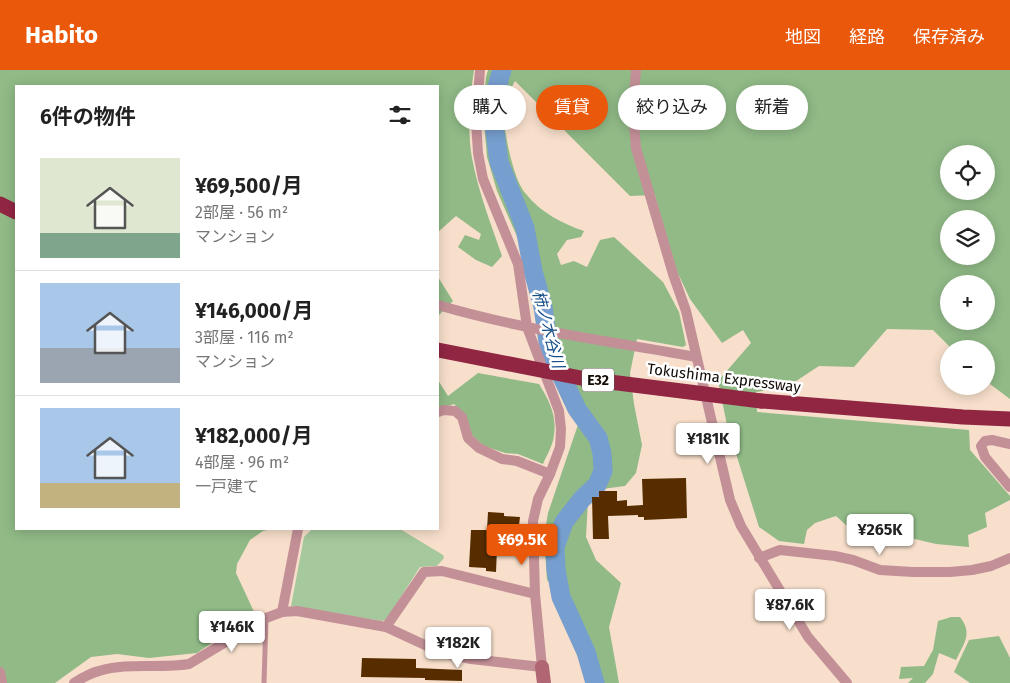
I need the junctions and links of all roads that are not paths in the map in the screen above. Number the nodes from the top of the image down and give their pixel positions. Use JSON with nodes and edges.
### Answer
{"nodes":[{"id":1,"x":480,"y":70,"type":"edge"},
{"id":2,"x":636,"y":70,"type":"edge"},
{"id":3,"x":0,"y":204,"type":"edge"},
{"id":4,"x":15,"y":212,"type":"edge"},
{"id":5,"x":439,"y":305,"type":"edge"},
{"id":6,"x":527,"y":326,"type":"junction"},
{"id":7,"x":439,"y":350,"type":"edge"},
{"id":8,"x":696,"y":357,"type":"junction"},
{"id":9,"x":439,"y":412,"type":"edge"},
{"id":10,"x":1010,"y":419,"type":"edge"},
{"id":11,"x":1010,"y":444,"type":"edge"},
{"id":12,"x":550,"y":474,"type":"junction"},
{"id":13,"x":1010,"y":487,"type":"edge"},
{"id":14,"x":298,"y":530,"type":"edge"},
{"id":15,"x":759,"y":558,"type":"junction"},
{"id":16,"x":1010,"y":558,"type":"edge"},
{"id":17,"x":535,"y":594,"type":"junction"},
{"id":18,"x":282,"y":612,"type":"junction"},
{"id":19,"x":266,"y":618,"type":"junction"},
{"id":20,"x":386,"y":627,"type":"junction"},
{"id":21,"x":542,"y":667,"type":"junction"},
{"id":22,"x":0,"y":672,"type":"edge"},
{"id":23,"x":2,"y":683,"type":"edge"},
{"id":24,"x":74,"y":683,"type":"edge"},
{"id":25,"x":264,"y":683,"type":"edge"},
{"id":26,"x":544,"y":683,"type":"edge"},
{"id":27,"x":847,"y":683,"type":"edge"}],
"edges":[{"from":1,"to":6,"type":"street"},
{"from":2,"to":8,"type":"street"},
{"from":3,"to":4,"type":"highway"},
{"from":5,"to":6,"type":"street"},
{"from":6,"to":8,"type":"street"},
{"from":6,"to":12,"type":"street"},
{"from":7,"to":10,"type":"highway","name":"Tokushima Expressway","number":"E32","bridge":true},
{"from":8,"to":15,"type":"street"},
{"from":9,"to":12,"type":"street"},
{"from":11,"to":13,"type":"street"},
{"from":12,"to":17,"type":"street"},
{"from":14,"to":18,"type":"street"},
{"from":15,"to":16,"type":"street"},
{"from":15,"to":27,"type":"street"},
{"from":17,"to":20,"type":"street"},
{"from":17,"to":21,"type":"street"},
{"from":18,"to":19,"type":"street"},
{"from":18,"to":20,"type":"street"},
{"from":19,"to":24,"type":"street"},
{"from":19,"to":25,"type":"lane"},
{"from":20,"to":21,"type":"street"},
{"from":21,"to":26,"type":"street"},
{"from":22,"to":23,"type":"street"}]}
